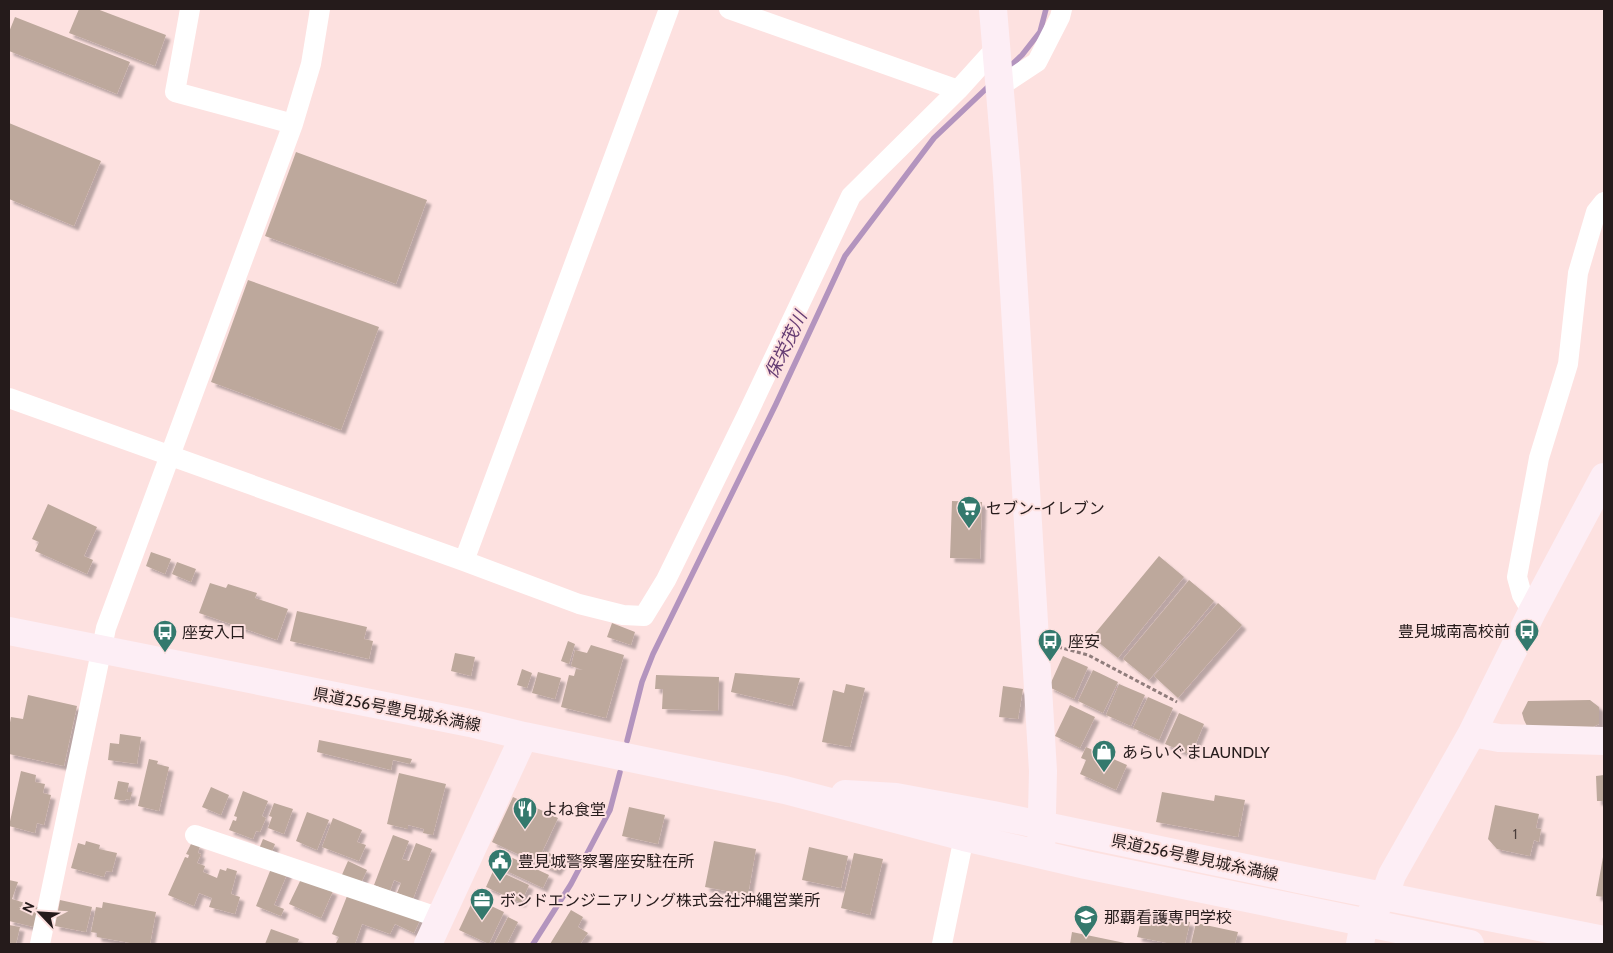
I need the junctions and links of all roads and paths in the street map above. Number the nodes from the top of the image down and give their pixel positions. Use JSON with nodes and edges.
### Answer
{"nodes":[{"id":1,"x":190,"y":9,"type":"edge"},
{"id":2,"x":320,"y":9,"type":"edge"},
{"id":3,"x":668,"y":9,"type":"edge"},
{"id":4,"x":729,"y":9,"type":"edge"},
{"id":5,"x":994,"y":9,"type":"edge"},
{"id":6,"x":1062,"y":9,"type":"edge"},
{"id":7,"x":998,"y":70,"type":"junction"},
{"id":8,"x":958,"y":90,"type":"junction"},
{"id":9,"x":293,"y":124,"type":"junction"},
{"id":10,"x":1604,"y":202,"type":"edge"},
{"id":11,"x":9,"y":398,"type":"edge"},
{"id":12,"x":170,"y":457,"type":"junction"},
{"id":13,"x":1604,"y":477,"type":"edge"},
{"id":14,"x":464,"y":561,"type":"junction"},
{"id":15,"x":1532,"y":612,"type":"junction"},
{"id":16,"x":9,"y":631,"type":"edge"},
{"id":17,"x":1036,"y":641,"type":"junction"},
{"id":18,"x":101,"y":650,"type":"junction"},
{"id":19,"x":1177,"y":702,"type":"dead end"},
{"id":20,"x":1472,"y":733,"type":"junction"},
{"id":21,"x":524,"y":736,"type":"junction"},
{"id":22,"x":1604,"y":741,"type":"edge"},
{"id":23,"x":784,"y":790,"type":"junction"},
{"id":24,"x":1042,"y":825,"type":"junction"},
{"id":25,"x":195,"y":835,"type":"dead end"},
{"id":26,"x":964,"y":838,"type":"junction"},
{"id":27,"x":1041,"y":854,"type":"junction"},
{"id":28,"x":1384,"y":896,"type":"junction"},
{"id":29,"x":440,"y":918,"type":"junction"},
{"id":30,"x":1362,"y":934,"type":"edge"},
{"id":31,"x":1392,"y":937,"type":"edge"},
{"id":32,"x":1604,"y":940,"type":"edge"},
{"id":33,"x":40,"y":944,"type":"edge"},
{"id":34,"x":428,"y":944,"type":"edge"},
{"id":35,"x":942,"y":944,"type":"edge"},
{"id":36,"x":1470,"y":944,"type":"edge"}],
"edges":[{"from":1,"to":9,"type":"street"},
{"from":2,"to":9,"type":"street"},
{"from":3,"to":14,"type":"street"},
{"from":4,"to":8,"type":"street"},
{"from":5,"to":7,"type":"main road"},
{"from":6,"to":7,"type":"street"},
{"from":7,"to":8,"type":"street"},
{"from":7,"to":17,"type":"main road"},
{"from":8,"to":14,"type":"street"},
{"from":9,"to":12,"type":"street"},
{"from":10,"to":15,"type":"street"},
{"from":11,"to":12,"type":"street"},
{"from":12,"to":14,"type":"street"},
{"from":12,"to":18,"type":"street"},
{"from":13,"to":15,"type":"main road"},
{"from":15,"to":20,"type":"main road"},
{"from":16,"to":18,"type":"main road","name":"県道256号豊見城糸満線"},
{"from":17,"to":19,"type":"path"},
{"from":17,"to":24,"type":"main road"},
{"from":18,"to":21,"type":"main road","name":"県道256号豊見城糸満線"},
{"from":18,"to":33,"type":"street"},
{"from":20,"to":22,"type":"main road"},
{"from":20,"to":28,"type":"main road"},
{"from":21,"to":23,"type":"main road","name":"県道256号豊見城糸満線"},
{"from":21,"to":29,"type":"main road"},
{"from":23,"to":24,"type":"main road","name":"県道256号豊見城糸満線"},
{"from":23,"to":26,"type":"main road","name":"県道256号豊見城糸満線"},
{"from":24,"to":27,"type":"main road"},
{"from":24,"to":28,"type":"main road","name":"県道256号豊見城糸満線"},
{"from":25,"to":29,"type":"street"},
{"from":26,"to":27,"type":"main road","name":"県道256号豊見城糸満線"},
{"from":26,"to":35,"type":"street"},
{"from":27,"to":30,"type":"main road","name":"県道256号豊見城糸満線"},
{"from":28,"to":30,"type":"main road"},
{"from":28,"to":31,"type":"main road"},
{"from":28,"to":32,"type":"main road","name":"県道256号豊見城糸満線"},
{"from":29,"to":34,"type":"main road"},
{"from":30,"to":31,"type":"main road","name":"県道256号豊見城糸満線"},
{"from":31,"to":36,"type":"main road","name":"県道256号豊見城糸満線"}]}
